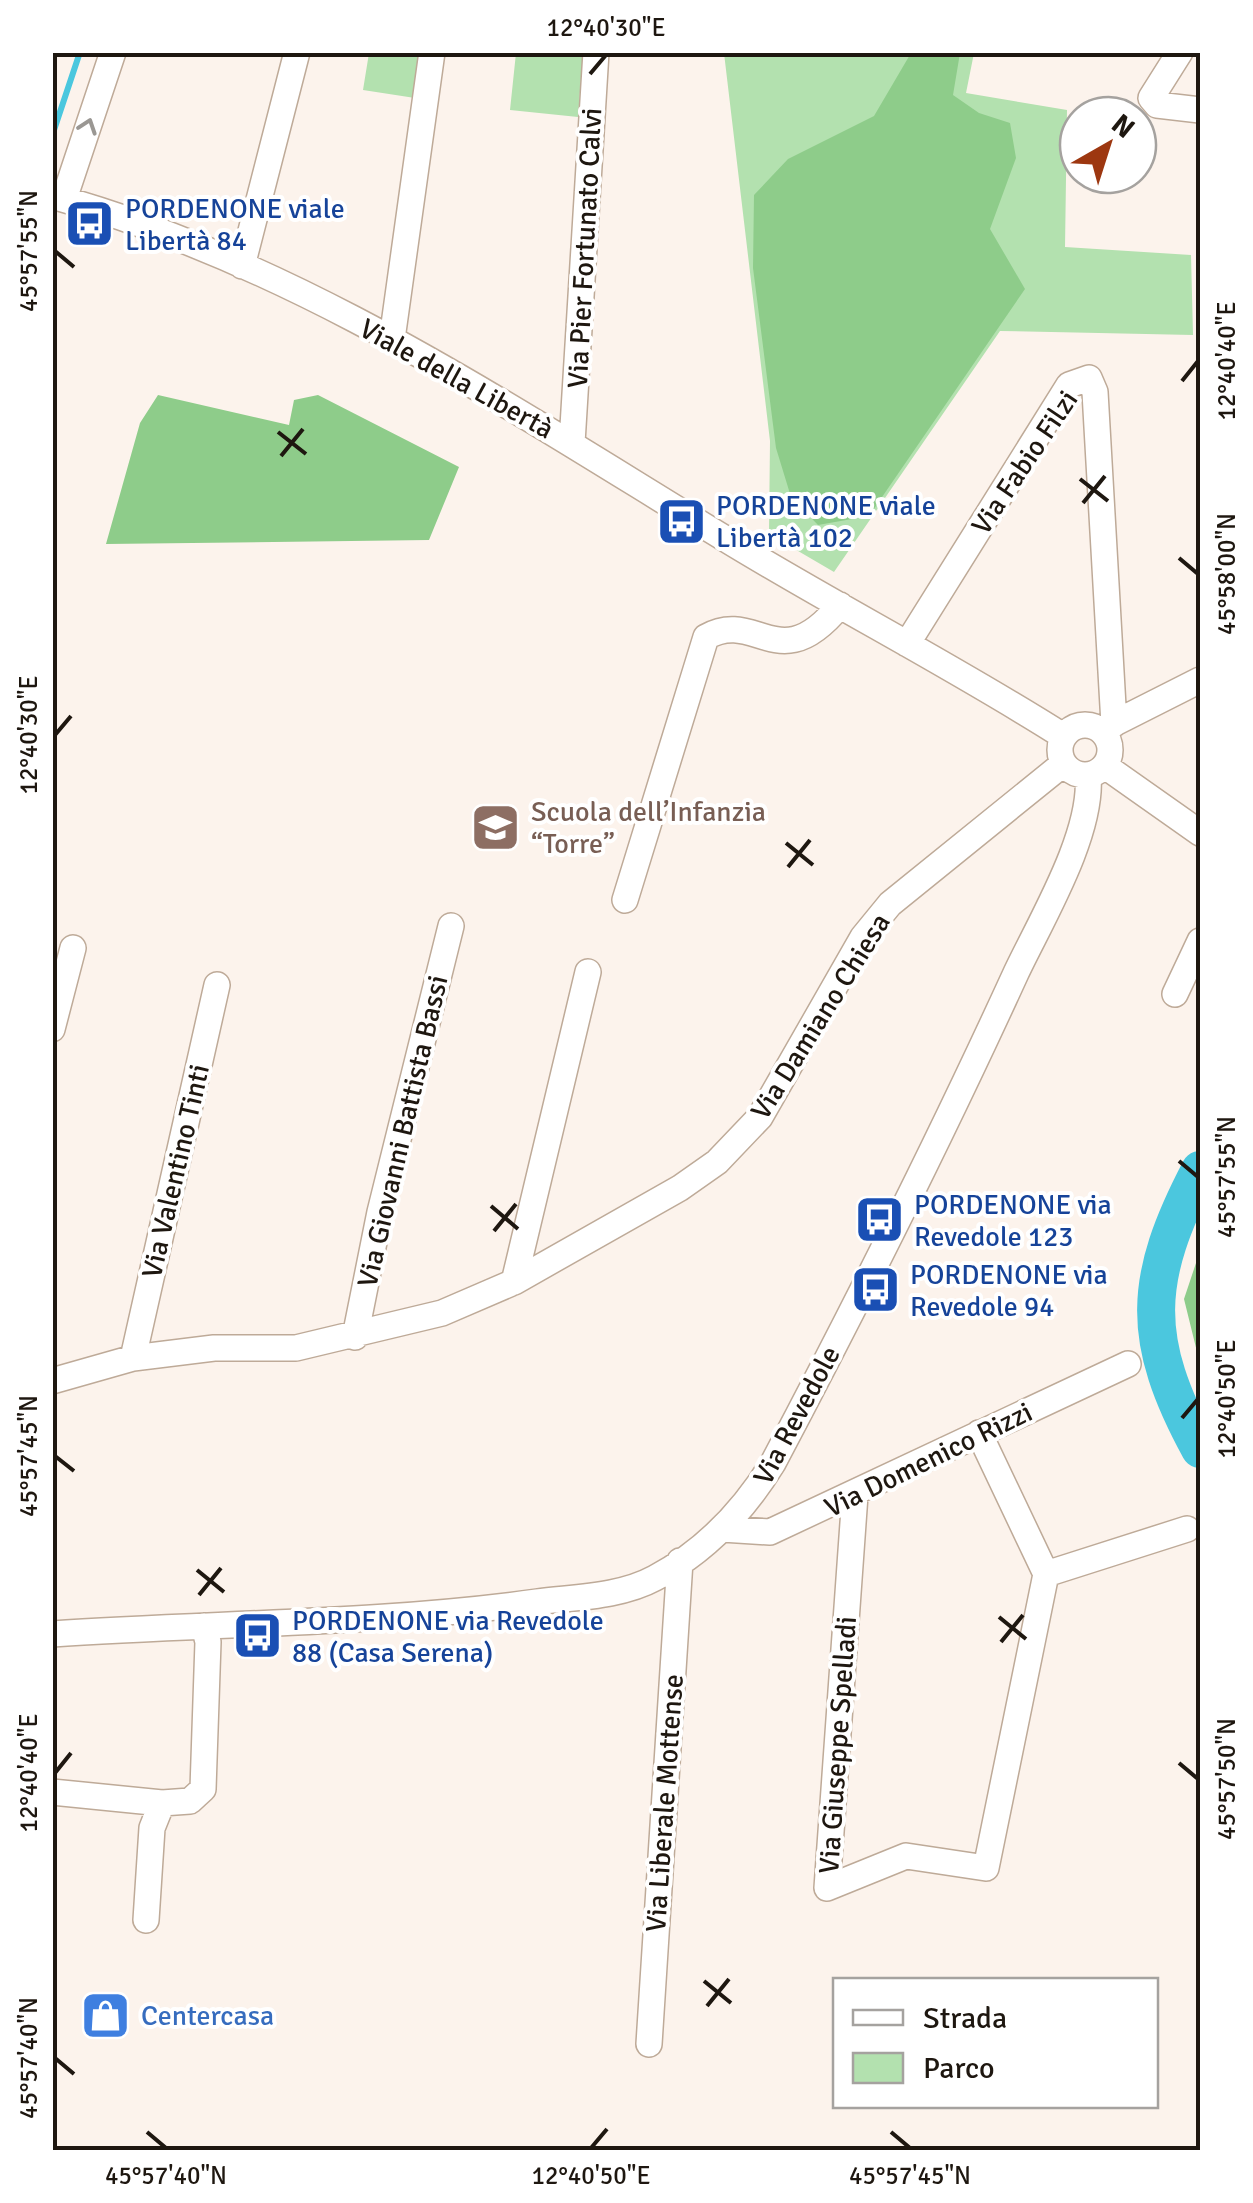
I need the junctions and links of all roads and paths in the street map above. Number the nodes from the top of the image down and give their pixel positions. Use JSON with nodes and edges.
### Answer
{"nodes":[{"id":1,"x":113,"y":52,"type":"edge"},
{"id":2,"x":297,"y":52,"type":"edge"},
{"id":3,"x":432,"y":52,"type":"edge"},
{"id":4,"x":596,"y":52,"type":"edge"},
{"id":5,"x":1186,"y":56,"type":"edge"},
{"id":6,"x":1200,"y":110,"type":"edge"},
{"id":7,"x":58,"y":197,"type":"edge"},
{"id":8,"x":242,"y":266,"type":"junction"},
{"id":9,"x":392,"y":339,"type":"junction"},
{"id":10,"x":572,"y":443,"type":"junction"},
{"id":11,"x":840,"y":605,"type":"junction"},
{"id":12,"x":907,"y":644,"type":"junction"},
{"id":13,"x":1200,"y":680,"type":"edge"},
{"id":14,"x":1107,"y":727,"type":"junction"},
{"id":15,"x":1063,"y":736,"type":"junction"},
{"id":16,"x":1063,"y":764,"type":"junction"},
{"id":17,"x":1096,"y":771,"type":"junction"},
{"id":18,"x":1200,"y":833,"type":"edge"},
{"id":19,"x":625,"y":900,"type":"dead end"},
{"id":20,"x":450,"y":926,"type":"dead end"},
{"id":21,"x":1200,"y":941,"type":"edge"},
{"id":22,"x":73,"y":948,"type":"dead end"},
{"id":23,"x":588,"y":972,"type":"dead end"},
{"id":24,"x":217,"y":985,"type":"dead end"},
{"id":25,"x":1175,"y":994,"type":"dead end"},
{"id":26,"x":52,"y":1029,"type":"edge"},
{"id":27,"x":514,"y":1282,"type":"junction"},
{"id":28,"x":355,"y":1337,"type":"junction"},
{"id":29,"x":133,"y":1358,"type":"junction"},
{"id":30,"x":1128,"y":1364,"type":"dead end"},
{"id":31,"x":52,"y":1381,"type":"edge"},
{"id":32,"x":979,"y":1434,"type":"junction"},
{"id":33,"x":855,"y":1495,"type":"junction"},
{"id":34,"x":722,"y":1529,"type":"junction"},
{"id":35,"x":1186,"y":1529,"type":"dead end"},
{"id":36,"x":680,"y":1561,"type":"junction"},
{"id":37,"x":1046,"y":1574,"type":"junction"},
{"id":38,"x":204,"y":1626,"type":"junction"},
{"id":39,"x":52,"y":1634,"type":"edge"},
{"id":40,"x":52,"y":1792,"type":"edge"},
{"id":41,"x":162,"y":1804,"type":"junction"},
{"id":42,"x":146,"y":1920,"type":"dead end"},
{"id":43,"x":649,"y":2044,"type":"dead end"}],
"edges":[{"from":7,"to":1,"type":"street","one_way":true},
{"from":2,"to":8,"type":"street"},
{"from":3,"to":9,"type":"street"},
{"from":4,"to":10,"type":"street","name":"Via Pier Fortunato Calvi"},
{"from":5,"to":6,"type":"street"},
{"from":7,"to":8,"type":"street","name":"Viale della Libertà"},
{"from":8,"to":9,"type":"street","name":"Viale della Libertà"},
{"from":9,"to":10,"type":"street","name":"Viale della Libertà"},
{"from":10,"to":11,"type":"street","name":"Viale della Libertà"},
{"from":11,"to":12,"type":"street","name":"Viale della Libertà"},
{"from":11,"to":19,"type":"street"},
{"from":12,"to":14,"type":"street","name":"Via Fabio Filzi"},
{"from":12,"to":15,"type":"street","name":"Viale della Libertà"},
{"from":13,"to":14,"type":"street"},
{"from":14,"to":15,"type":"street"},
{"from":14,"to":17,"type":"street"},
{"from":15,"to":16,"type":"street"},
{"from":16,"to":17,"type":"street"},
{"from":16,"to":27,"type":"street","name":"Via Damiano Chiesa"},
{"from":17,"to":18,"type":"street"},
{"from":17,"to":34,"type":"street","name":"Via Revedole"},
{"from":20,"to":28,"type":"street","name":"Via Giovanni Battista Bassi"},
{"from":21,"to":25,"type":"street"},
{"from":22,"to":26,"type":"street"},
{"from":23,"to":27,"type":"street"},
{"from":24,"to":29,"type":"street","name":"Via Valentino Tinti"},
{"from":27,"to":28,"type":"street","name":"Via Damiano Chiesa"},
{"from":28,"to":29,"type":"street","name":"Via Damiano Chiesa"},
{"from":29,"to":31,"type":"street","name":"Via Damiano Chiesa"},
{"from":30,"to":32,"type":"street","name":"Via Domenico Rizzi"},
{"from":32,"to":33,"type":"street","name":"Via Domenico Rizzi"},
{"from":32,"to":37,"type":"street"},
{"from":33,"to":34,"type":"street","name":"Via Domenico Rizzi"},
{"from":33,"to":37,"type":"street","name":"Via Giuseppe Spelladi"},
{"from":34,"to":36,"type":"street","name":"Via Revedole"},
{"from":35,"to":37,"type":"street"},
{"from":36,"to":38,"type":"street","name":"Via Revedole"},
{"from":36,"to":43,"type":"street","name":"Via Liberale Mottense"},
{"from":38,"to":39,"type":"street","name":"Via Revedole"},
{"from":38,"to":41,"type":"street"},
{"from":40,"to":41,"type":"street"},
{"from":41,"to":42,"type":"street"}]}
